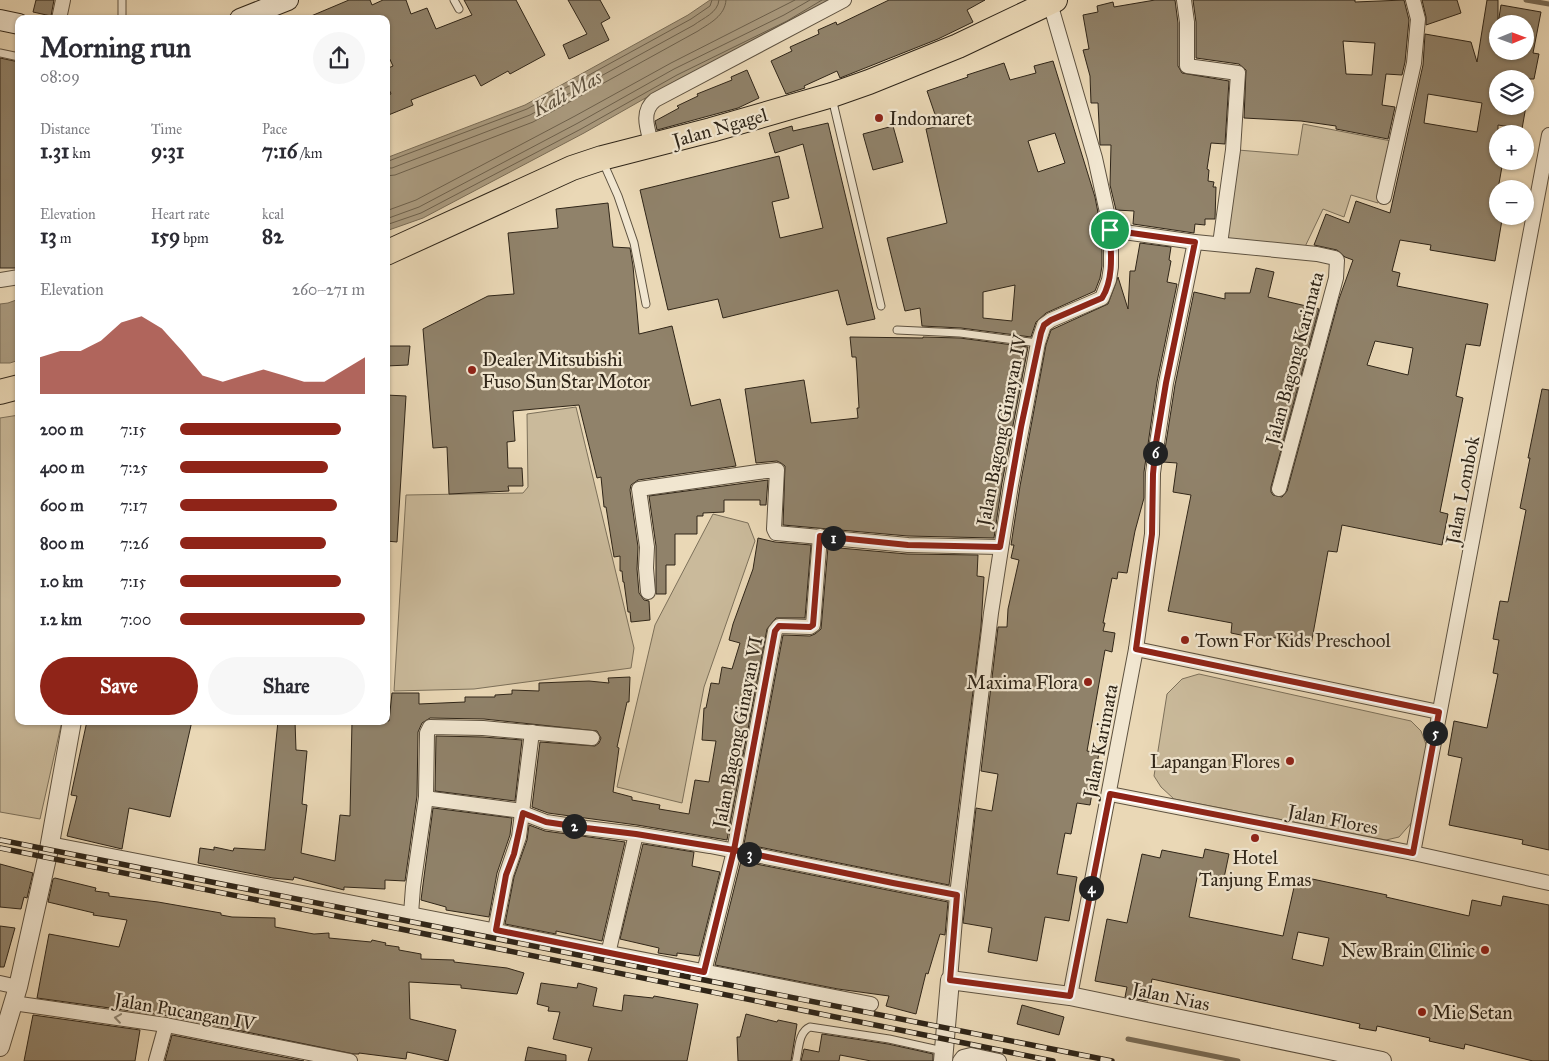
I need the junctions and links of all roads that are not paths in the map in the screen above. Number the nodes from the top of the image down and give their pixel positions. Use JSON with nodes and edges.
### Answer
{"nodes":[{"id":1,"x":63,"y":0,"type":"edge"},
{"id":2,"x":122,"y":0,"type":"edge"},
{"id":3,"x":288,"y":0,"type":"edge"},
{"id":4,"x":454,"y":0,"type":"edge"},
{"id":5,"x":844,"y":0,"type":"edge"},
{"id":6,"x":1184,"y":0,"type":"edge"},
{"id":7,"x":1413,"y":0,"type":"edge"},
{"id":8,"x":1053,"y":1,"type":"edge"},
{"id":9,"x":459,"y":9,"type":"dead end"},
{"id":10,"x":60,"y":15,"type":"edge"},
{"id":11,"x":122,"y":15,"type":"edge"},
{"id":12,"x":250,"y":15,"type":"edge"},
{"id":13,"x":0,"y":20,"type":"edge"},
{"id":14,"x":15,"y":23,"type":"edge"},
{"id":15,"x":0,"y":53,"type":"edge"},
{"id":16,"x":15,"y":56,"type":"edge"},
{"id":17,"x":832,"y":95,"type":"junction"},
{"id":18,"x":1549,"y":135,"type":"edge"},
{"id":19,"x":652,"y":146,"type":"junction"},
{"id":20,"x":602,"y":158,"type":"junction"},
{"id":21,"x":1384,"y":197,"type":"dead end"},
{"id":22,"x":1110,"y":230,"type":"junction"},
{"id":23,"x":1195,"y":242,"type":"junction"},
{"id":24,"x":1220,"y":244,"type":"junction"},
{"id":25,"x":390,"y":251,"type":"edge"},
{"id":26,"x":15,"y":278,"type":"edge"},
{"id":27,"x":0,"y":280,"type":"edge"},
{"id":28,"x":646,"y":304,"type":"dead end"},
{"id":29,"x":881,"y":306,"type":"dead end"},
{"id":30,"x":897,"y":330,"type":"dead end"},
{"id":31,"x":1038,"y":343,"type":"junction"},
{"id":32,"x":15,"y":388,"type":"edge"},
{"id":33,"x":0,"y":392,"type":"edge"},
{"id":34,"x":1279,"y":489,"type":"dead end"},
{"id":35,"x":820,"y":536,"type":"junction"},
{"id":36,"x":1000,"y":547,"type":"junction"},
{"id":37,"x":648,"y":592,"type":"dead end"},
{"id":38,"x":1136,"y":649,"type":"junction"},
{"id":39,"x":1439,"y":712,"type":"junction"},
{"id":40,"x":71,"y":725,"type":"edge"},
{"id":41,"x":532,"y":732,"type":"junction"},
{"id":42,"x":592,"y":738,"type":"dead end"},
{"id":43,"x":1110,"y":794,"type":"junction"},
{"id":44,"x":426,"y":797,"type":"junction"},
{"id":45,"x":523,"y":813,"type":"junction"},
{"id":46,"x":636,"y":834,"type":"junction"},
{"id":47,"x":50,"y":844,"type":"junction"},
{"id":48,"x":734,"y":850,"type":"junction"},
{"id":49,"x":1413,"y":853,"type":"junction"},
{"id":50,"x":1549,"y":883,"type":"edge"},
{"id":51,"x":957,"y":895,"type":"junction"},
{"id":52,"x":411,"y":914,"type":"junction"},
{"id":53,"x":496,"y":930,"type":"junction"},
{"id":54,"x":608,"y":954,"type":"junction"},
{"id":55,"x":704,"y":972,"type":"junction"},
{"id":56,"x":950,"y":980,"type":"junction"},
{"id":57,"x":0,"y":983,"type":"edge"},
{"id":58,"x":16,"y":995,"type":"junction"},
{"id":59,"x":1070,"y":996,"type":"junction"},
{"id":60,"x":871,"y":1004,"type":"dead end"},
{"id":61,"x":166,"y":1025,"type":"junction"},
{"id":62,"x":0,"y":1047,"type":"edge"},
{"id":63,"x":944,"y":1056,"type":"edge"},
{"id":64,"x":156,"y":1061,"type":"edge"},
{"id":65,"x":350,"y":1061,"type":"edge"},
{"id":66,"x":796,"y":1061,"type":"edge"},
{"id":67,"x":960,"y":1061,"type":"edge"},
{"id":68,"x":999,"y":1061,"type":"edge"},
{"id":69,"x":1382,"y":1061,"type":"edge"}],
"edges":[{"from":1,"to":10,"type":"street"},
{"from":2,"to":11,"type":"lane"},
{"from":3,"to":12,"type":"main road"},
{"from":4,"to":9,"type":"lane"},
{"from":5,"to":19,"type":"street"},
{"from":6,"to":24,"type":"street"},
{"from":7,"to":21,"type":"street"},
{"from":8,"to":17,"type":"highway","name":"Jalan Ngagel"},
{"from":8,"to":22,"type":"street","name":"Jalan Bagong Ginayan IV"},
{"from":13,"to":14,"type":"main road"},
{"from":15,"to":16,"type":"lane"},
{"from":17,"to":19,"type":"highway","name":"Jalan Ngagel"},
{"from":17,"to":29,"type":"lane"},
{"from":18,"to":39,"type":"street","name":"Jalan Lombok"},
{"from":19,"to":20,"type":"highway","name":"Jalan Ngagel"},
{"from":20,"to":25,"type":"highway","name":"Jalan Ngagel"},
{"from":20,"to":28,"type":"lane"},
{"from":22,"to":23,"type":"street","name":"Jalan Bagong Karimata"},
{"from":22,"to":31,"type":"street","name":"Jalan Bagong Ginayan IV"},
{"from":23,"to":24,"type":"street","name":"Jalan Bagong Karimata"},
{"from":23,"to":38,"type":"street","name":"Jalan Karimata"},
{"from":24,"to":34,"type":"street","name":"Jalan Bagong Karimata"},
{"from":26,"to":27,"type":"street"},
{"from":30,"to":31,"type":"lane"},
{"from":31,"to":36,"type":"street","name":"Jalan Bagong Ginayan IV"},
{"from":32,"to":33,"type":"highway"},
{"from":35,"to":36,"type":"street"},
{"from":35,"to":37,"type":"street"},
{"from":35,"to":48,"type":"street","name":"Jalan Bagong Ginayan VI"},
{"from":36,"to":51,"type":"street","name":"Jalan Bagong Ginayan IV"},
{"from":38,"to":39,"type":"street"},
{"from":38,"to":43,"type":"street","name":"Jalan Karimata"},
{"from":39,"to":49,"type":"street","name":"Jalan Lombok"},
{"from":40,"to":47,"type":"street"},
{"from":41,"to":42,"type":"street"},
{"from":41,"to":44,"type":"street"},
{"from":41,"to":45,"type":"street"},
{"from":43,"to":49,"type":"street","name":"Jalan Flores"},
{"from":43,"to":59,"type":"street","name":"Jalan Karimata"},
{"from":44,"to":45,"type":"street","name":"Jalan Bagong Ginayan VI"},
{"from":44,"to":52,"type":"street"},
{"from":45,"to":46,"type":"street","name":"Jalan Bagong Ginayan VI"},
{"from":45,"to":53,"type":"street"},
{"from":46,"to":48,"type":"street","name":"Jalan Bagong Ginayan VI"},
{"from":46,"to":54,"type":"street"},
{"from":47,"to":52,"type":"street"},
{"from":47,"to":58,"type":"street"},
{"from":48,"to":51,"type":"street","name":"Jalan Bagong Ginayan VI"},
{"from":48,"to":55,"type":"street","name":"Jalan Bagong Ginayan VI"},
{"from":49,"to":50,"type":"street","name":"Jalan Flores"},
{"from":51,"to":56,"type":"street","name":"Jalan Bagong Ginayan IV"},
{"from":52,"to":53,"type":"street"},
{"from":53,"to":54,"type":"street"},
{"from":54,"to":55,"type":"street"},
{"from":55,"to":60,"type":"street"},
{"from":56,"to":59,"type":"street","name":"Jalan Nias"},
{"from":56,"to":63,"type":"street","name":"Jalan Bagong Ginayan IV"},
{"from":57,"to":58,"type":"street","name":"Jalan Pucangan IV"},
{"from":61,"to":58,"type":"street","name":"Jalan Pucangan IV","one_way":true},
{"from":58,"to":62,"type":"street"},
{"from":59,"to":69,"type":"street","name":"Jalan Nias"},
{"from":61,"to":64,"type":"street"},
{"from":61,"to":65,"type":"street","name":"Jalan Pucangan IV"},
{"from":63,"to":66,"type":"lane"},
{"from":67,"to":68,"type":"street"}]}
